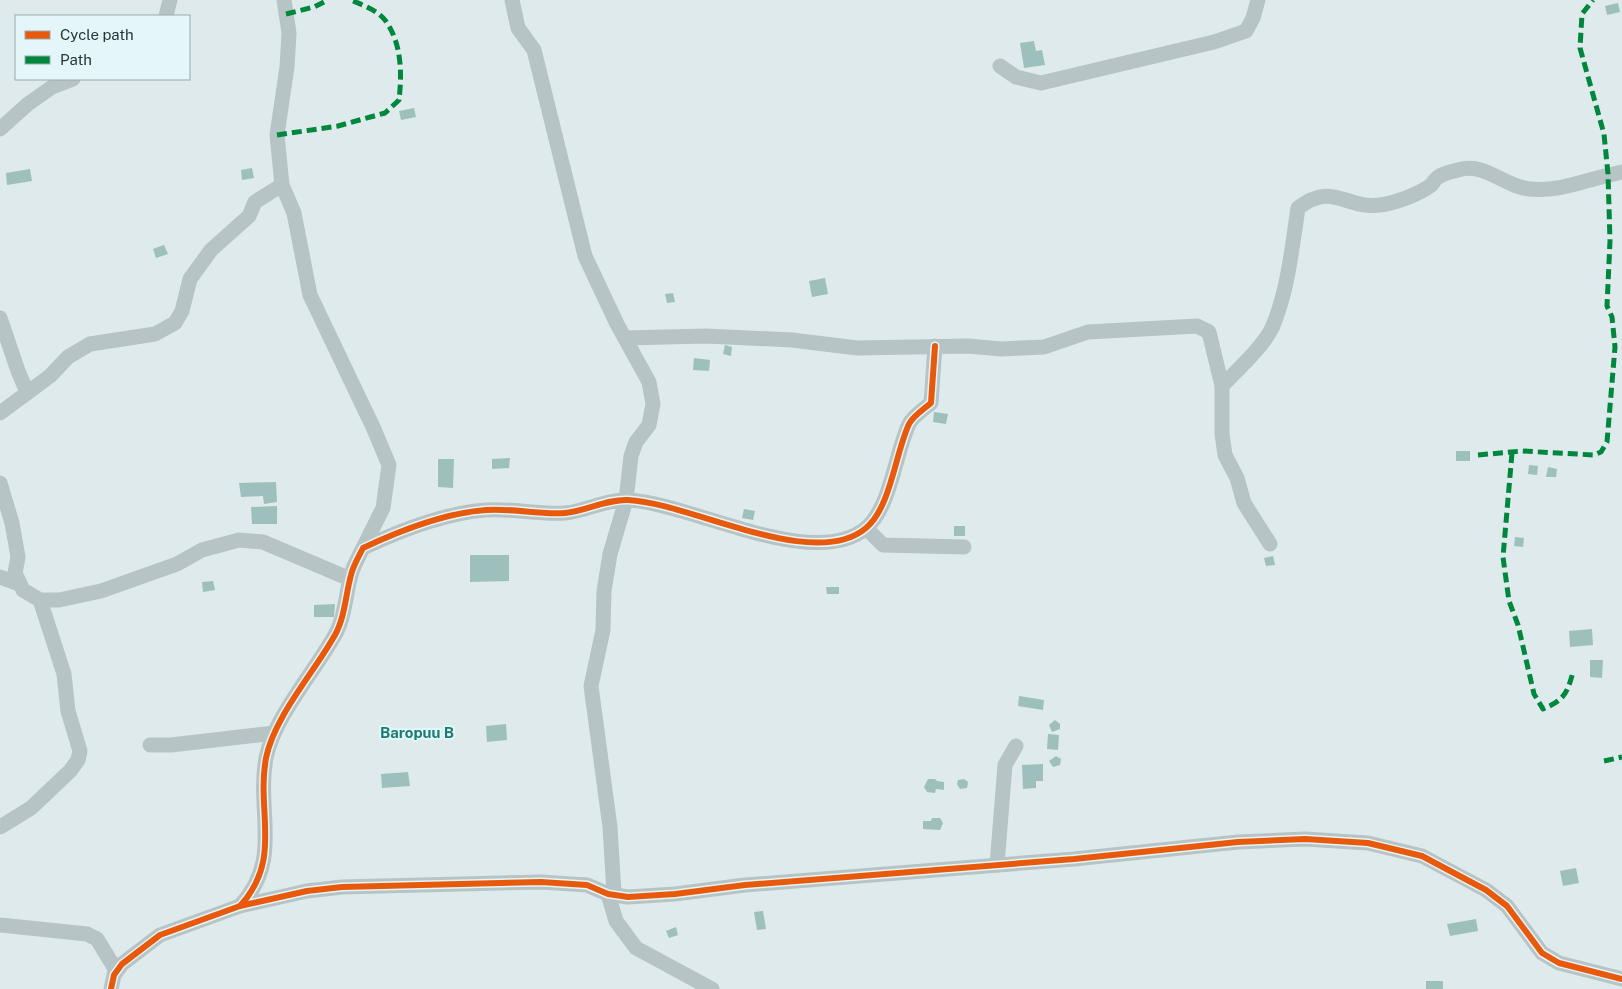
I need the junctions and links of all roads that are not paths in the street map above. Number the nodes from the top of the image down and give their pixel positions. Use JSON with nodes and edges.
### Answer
{"nodes":[{"id":1,"x":170,"y":0,"type":"edge"},
{"id":2,"x":284,"y":0,"type":"edge"},
{"id":3,"x":512,"y":0,"type":"edge"},
{"id":4,"x":1258,"y":0,"type":"edge"},
{"id":5,"x":166,"y":15,"type":"edge"},
{"id":6,"x":1000,"y":66,"type":"dead end"},
{"id":7,"x":71,"y":80,"type":"edge"},
{"id":8,"x":0,"y":129,"type":"edge"},
{"id":9,"x":1622,"y":172,"type":"edge"},
{"id":10,"x":282,"y":185,"type":"junction"},
{"id":11,"x":0,"y":318,"type":"edge"},
{"id":12,"x":626,"y":338,"type":"junction"},
{"id":13,"x":935,"y":346,"type":"junction"},
{"id":14,"x":1222,"y":386,"type":"junction"},
{"id":15,"x":27,"y":392,"type":"junction"},
{"id":16,"x":0,"y":413,"type":"edge"},
{"id":17,"x":0,"y":483,"type":"edge"},
{"id":18,"x":626,"y":500,"type":"junction"},
{"id":19,"x":866,"y":528,"type":"junction"},
{"id":20,"x":1270,"y":544,"type":"dead end"},
{"id":21,"x":964,"y":547,"type":"dead end"},
{"id":22,"x":363,"y":548,"type":"junction"},
{"id":23,"x":0,"y":577,"type":"edge"},
{"id":24,"x":350,"y":579,"type":"junction"},
{"id":25,"x":19,"y":584,"type":"junction"},
{"id":26,"x":40,"y":600,"type":"junction"},
{"id":27,"x":274,"y":733,"type":"junction"},
{"id":28,"x":150,"y":745,"type":"dead end"},
{"id":29,"x":1016,"y":746,"type":"dead end"},
{"id":30,"x":0,"y":826,"type":"edge"},
{"id":31,"x":997,"y":865,"type":"junction"},
{"id":32,"x":611,"y":894,"type":"junction"},
{"id":33,"x":240,"y":906,"type":"junction"},
{"id":34,"x":0,"y":926,"type":"edge"},
{"id":35,"x":122,"y":964,"type":"junction"},
{"id":36,"x":1622,"y":979,"type":"edge"},
{"id":37,"x":112,"y":989,"type":"edge"},
{"id":38,"x":712,"y":989,"type":"edge"}],
"edges":[{"from":1,"to":5,"type":"street"},
{"from":2,"to":10,"type":"street"},
{"from":3,"to":12,"type":"street"},
{"from":4,"to":6,"type":"street"},
{"from":7,"to":8,"type":"street"},
{"from":9,"to":14,"type":"street"},
{"from":10,"to":15,"type":"street"},
{"from":10,"to":22,"type":"street"},
{"from":11,"to":15,"type":"street"},
{"from":12,"to":13,"type":"street"},
{"from":12,"to":18,"type":"street"},
{"from":13,"to":14,"type":"street"},
{"from":13,"to":19,"type":"street"},
{"from":14,"to":20,"type":"street"},
{"from":15,"to":16,"type":"street"},
{"from":17,"to":25,"type":"street"},
{"from":18,"to":19,"type":"street"},
{"from":18,"to":22,"type":"street"},
{"from":18,"to":32,"type":"street"},
{"from":19,"to":21,"type":"street"},
{"from":22,"to":24,"type":"street"},
{"from":23,"to":25,"type":"street"},
{"from":24,"to":26,"type":"street"},
{"from":24,"to":27,"type":"street"},
{"from":25,"to":26,"type":"street"},
{"from":26,"to":30,"type":"street"},
{"from":27,"to":28,"type":"street"},
{"from":27,"to":33,"type":"street"},
{"from":29,"to":31,"type":"street"},
{"from":31,"to":32,"type":"street"},
{"from":31,"to":36,"type":"street"},
{"from":32,"to":33,"type":"street"},
{"from":32,"to":38,"type":"street"},
{"from":33,"to":35,"type":"street"},
{"from":34,"to":35,"type":"street"},
{"from":35,"to":37,"type":"street"}]}
